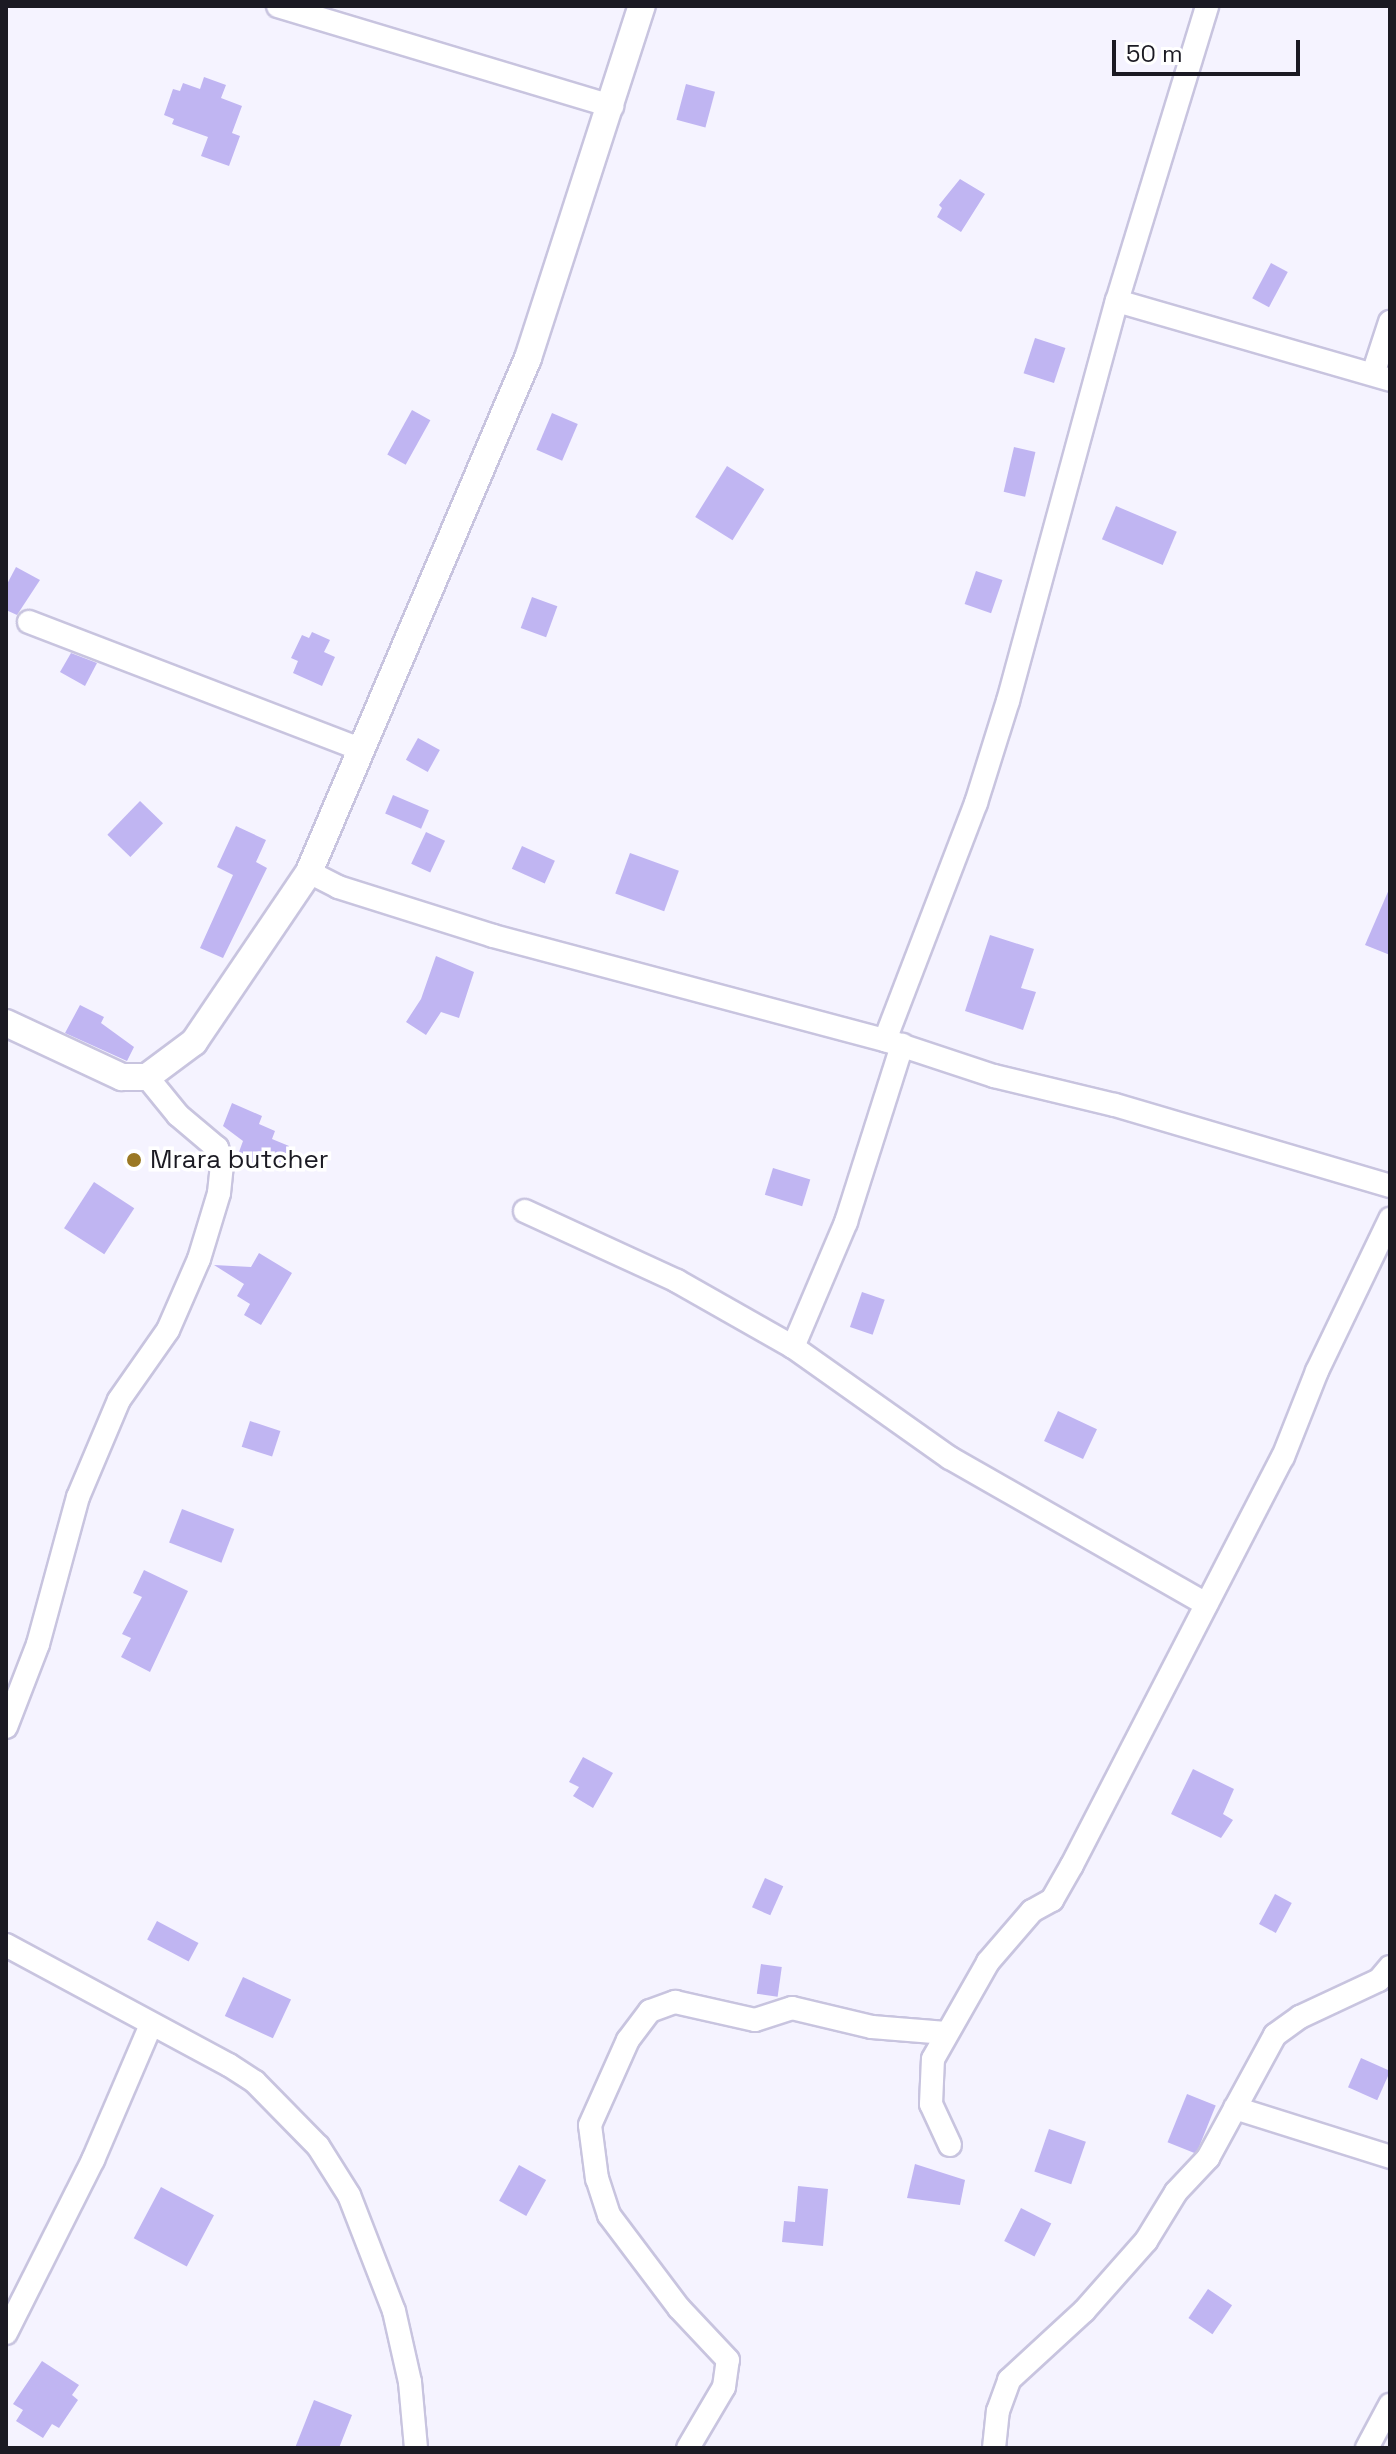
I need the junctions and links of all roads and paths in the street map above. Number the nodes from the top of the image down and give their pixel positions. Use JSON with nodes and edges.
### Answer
{"nodes":[{"id":1,"x":278,"y":6,"type":"edge"},
{"id":2,"x":642,"y":6,"type":"edge"},
{"id":3,"x":1207,"y":6,"type":"edge"},
{"id":4,"x":612,"y":106,"type":"junction"},
{"id":5,"x":1117,"y":301,"type":"junction"},
{"id":6,"x":1390,"y":322,"type":"edge"},
{"id":7,"x":1382,"y":377,"type":"edge"},
{"id":8,"x":29,"y":622,"type":"dead end"},
{"id":9,"x":359,"y":749,"type":"junction"},
{"id":10,"x":309,"y":872,"type":"junction"},
{"id":11,"x":6,"y":1023,"type":"edge"},
{"id":12,"x":894,"y":1043,"type":"junction"},
{"id":13,"x":147,"y":1077,"type":"junction"},
{"id":14,"x":1390,"y":1186,"type":"edge"},
{"id":15,"x":525,"y":1211,"type":"dead end"},
{"id":16,"x":1390,"y":1219,"type":"edge"},
{"id":17,"x":793,"y":1347,"type":"junction"},
{"id":18,"x":1206,"y":1604,"type":"junction"},
{"id":19,"x":6,"y":1727,"type":"edge"},
{"id":20,"x":6,"y":1945,"type":"edge"},
{"id":21,"x":1390,"y":1967,"type":"edge"},
{"id":22,"x":150,"y":2027,"type":"junction"},
{"id":23,"x":946,"y":2033,"type":"junction"},
{"id":24,"x":1235,"y":2108,"type":"junction"},
{"id":25,"x":950,"y":2145,"type":"dead end"},
{"id":26,"x":1390,"y":2157,"type":"edge"},
{"id":27,"x":6,"y":2333,"type":"edge"},
{"id":28,"x":1390,"y":2405,"type":"edge"},
{"id":29,"x":416,"y":2448,"type":"edge"},
{"id":30,"x":688,"y":2448,"type":"edge"},
{"id":31,"x":994,"y":2448,"type":"edge"},
{"id":32,"x":1367,"y":2448,"type":"edge"}],
"edges":[{"from":1,"to":4,"type":"street"},
{"from":2,"to":4,"type":"street"},
{"from":3,"to":5,"type":"street"},
{"from":4,"to":9,"type":"street"},
{"from":5,"to":7,"type":"street"},
{"from":5,"to":12,"type":"street"},
{"from":6,"to":7,"type":"street"},
{"from":8,"to":9,"type":"street"},
{"from":9,"to":10,"type":"street"},
{"from":10,"to":12,"type":"street"},
{"from":10,"to":13,"type":"street"},
{"from":11,"to":13,"type":"street"},
{"from":12,"to":14,"type":"street"},
{"from":12,"to":17,"type":"street"},
{"from":13,"to":19,"type":"street"},
{"from":15,"to":17,"type":"street"},
{"from":16,"to":18,"type":"street"},
{"from":17,"to":18,"type":"street"},
{"from":18,"to":23,"type":"street"},
{"from":20,"to":22,"type":"street"},
{"from":21,"to":24,"type":"street"},
{"from":22,"to":27,"type":"street"},
{"from":22,"to":29,"type":"street"},
{"from":23,"to":25,"type":"street"},
{"from":23,"to":30,"type":"street"},
{"from":24,"to":26,"type":"street"},
{"from":24,"to":31,"type":"street"},
{"from":28,"to":32,"type":"street"}]}
